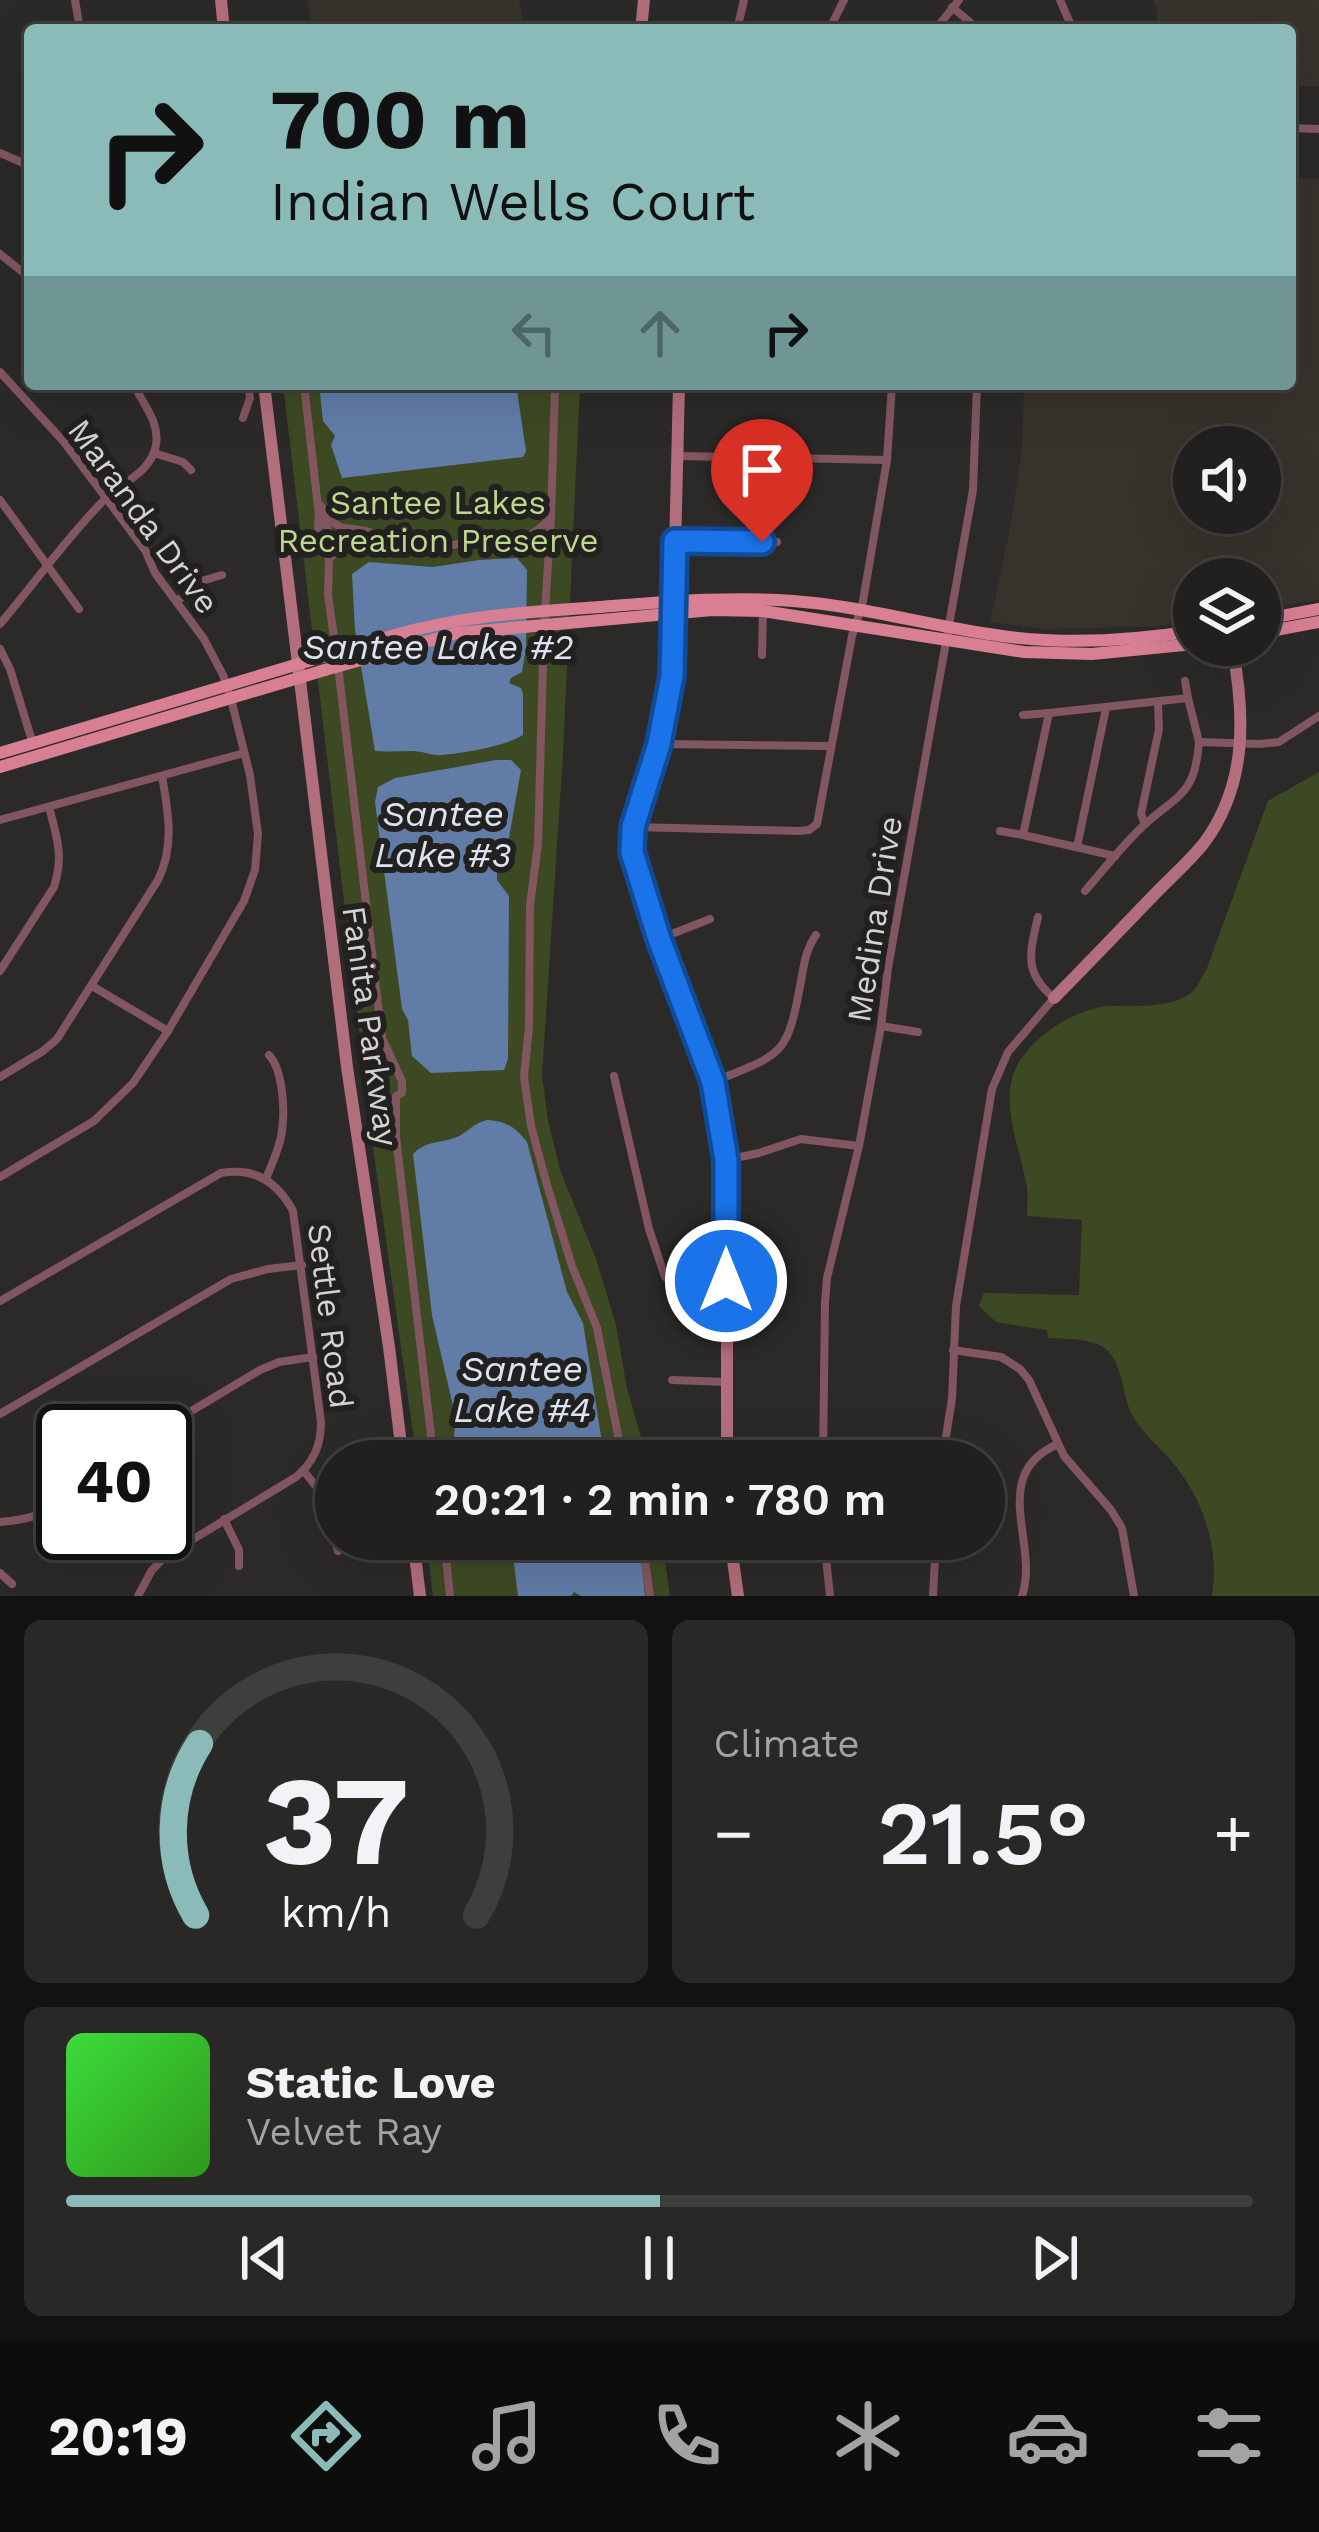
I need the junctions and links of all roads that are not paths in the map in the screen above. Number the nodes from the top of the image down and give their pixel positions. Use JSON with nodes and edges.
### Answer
{"nodes":[{"id":1,"x":0,"y":254,"type":"edge"},
{"id":2,"x":24,"y":273,"type":"edge"},
{"id":3,"x":0,"y":373,"type":"edge"},
{"id":4,"x":137,"y":390,"type":"edge"},
{"id":5,"x":249,"y":390,"type":"edge"},
{"id":6,"x":265,"y":390,"type":"edge"},
{"id":7,"x":305,"y":390,"type":"edge"},
{"id":8,"x":555,"y":390,"type":"edge"},
{"id":9,"x":680,"y":390,"type":"edge"},
{"id":10,"x":892,"y":390,"type":"edge"},
{"id":11,"x":977,"y":390,"type":"edge"},
{"id":12,"x":243,"y":418,"type":"dead end"},
{"id":13,"x":154,"y":453,"type":"junction"},
{"id":14,"x":677,"y":456,"type":"junction"},
{"id":15,"x":887,"y":460,"type":"junction"},
{"id":16,"x":191,"y":470,"type":"dead end"},
{"id":17,"x":106,"y":498,"type":"junction"},
{"id":18,"x":0,"y":500,"type":"edge"},
{"id":19,"x":316,"y":500,"type":"junction"},
{"id":20,"x":551,"y":517,"type":"junction"},
{"id":21,"x":342,"y":528,"type":"junction"},
{"id":22,"x":675,"y":541,"type":"junction"},
{"id":23,"x":777,"y":542,"type":"dead end"},
{"id":24,"x":327,"y":553,"type":"junction"},
{"id":25,"x":49,"y":566,"type":"junction"},
{"id":26,"x":222,"y":575,"type":"dead end"},
{"id":27,"x":177,"y":602,"type":"junction"},
{"id":28,"x":675,"y":607,"type":"junction"},
{"id":29,"x":79,"y":609,"type":"dead end"},
{"id":30,"x":1319,"y":609,"type":"edge"},
{"id":31,"x":763,"y":611,"type":"junction"},
{"id":32,"x":1281,"y":616,"type":"edge"},
{"id":33,"x":858,"y":618,"type":"junction"},
{"id":34,"x":1319,"y":622,"type":"edge"},
{"id":35,"x":0,"y":624,"type":"edge"},
{"id":36,"x":1281,"y":629,"type":"edge"},
{"id":37,"x":947,"y":634,"type":"junction"},
{"id":38,"x":1173,"y":634,"type":"edge"},
{"id":39,"x":1173,"y":646,"type":"edge"},
{"id":40,"x":0,"y":649,"type":"edge"},
{"id":41,"x":762,"y":655,"type":"dead end"},
{"id":42,"x":1236,"y":666,"type":"edge"},
{"id":43,"x":298,"y":672,"type":"junction"},
{"id":44,"x":1185,"y":681,"type":"dead end"},
{"id":45,"x":229,"y":693,"type":"junction"},
{"id":46,"x":1188,"y":698,"type":"junction"},
{"id":47,"x":1158,"y":703,"type":"junction"},
{"id":48,"x":1106,"y":708,"type":"junction"},
{"id":49,"x":1049,"y":713,"type":"junction"},
{"id":50,"x":1023,"y":715,"type":"dead end"},
{"id":51,"x":1319,"y":716,"type":"edge"},
{"id":52,"x":1199,"y":742,"type":"junction"},
{"id":53,"x":1241,"y":743,"type":"junction"},
{"id":54,"x":659,"y":744,"type":"junction"},
{"id":55,"x":829,"y":746,"type":"junction"},
{"id":56,"x":35,"y":750,"type":"junction"},
{"id":57,"x":244,"y":752,"type":"junction"},
{"id":58,"x":0,"y":753,"type":"edge"},
{"id":59,"x":0,"y":767,"type":"edge"},
{"id":60,"x":162,"y":776,"type":"junction"},
{"id":61,"x":49,"y":806,"type":"junction"},
{"id":62,"x":0,"y":820,"type":"edge"},
{"id":63,"x":1145,"y":824,"type":"junction"},
{"id":64,"x":633,"y":827,"type":"junction"},
{"id":65,"x":1000,"y":830,"type":"dead end"},
{"id":66,"x":1023,"y":835,"type":"junction"},
{"id":67,"x":1077,"y":847,"type":"junction"},
{"id":68,"x":1115,"y":856,"type":"junction"},
{"id":69,"x":1085,"y":891,"type":"dead end"},
{"id":70,"x":1038,"y":917,"type":"dead end"},
{"id":71,"x":710,"y":919,"type":"dead end"},
{"id":72,"x":816,"y":935,"type":"dead end"},
{"id":73,"x":659,"y":939,"type":"junction"},
{"id":74,"x":0,"y":971,"type":"edge"},
{"id":75,"x":92,"y":986,"type":"junction"},
{"id":76,"x":1054,"y":998,"type":"junction"},
{"id":77,"x":881,"y":1026,"type":"junction"},
{"id":78,"x":168,"y":1031,"type":"junction"},
{"id":79,"x":918,"y":1032,"type":"dead end"},
{"id":80,"x":269,"y":1054,"type":"dead end"},
{"id":81,"x":614,"y":1076,"type":"dead end"},
{"id":82,"x":0,"y":1077,"type":"edge"},
{"id":83,"x":713,"y":1082,"type":"junction"},
{"id":84,"x":859,"y":1146,"type":"junction"},
{"id":85,"x":726,"y":1160,"type":"junction"},
{"id":86,"x":0,"y":1177,"type":"edge"},
{"id":87,"x":266,"y":1179,"type":"junction"},
{"id":88,"x":302,"y":1265,"type":"junction"},
{"id":89,"x":726,"y":1281,"type":"junction"},
{"id":90,"x":0,"y":1301,"type":"edge"},
{"id":91,"x":953,"y":1350,"type":"junction"},
{"id":92,"x":313,"y":1357,"type":"junction"},
{"id":93,"x":671,"y":1380,"type":"dead end"},
{"id":94,"x":725,"y":1382,"type":"junction"},
{"id":95,"x":192,"y":1411,"type":"edge"},
{"id":96,"x":0,"y":1414,"type":"edge"},
{"id":97,"x":400,"y":1440,"type":"edge"},
{"id":98,"x":432,"y":1440,"type":"edge"},
{"id":99,"x":619,"y":1440,"type":"edge"},
{"id":100,"x":726,"y":1440,"type":"edge"},
{"id":101,"x":823,"y":1440,"type":"edge"},
{"id":102,"x":945,"y":1440,"type":"edge"},
{"id":103,"x":1058,"y":1444,"type":"junction"},
{"id":104,"x":303,"y":1471,"type":"junction"},
{"id":105,"x":315,"y":1486,"type":"edge"},
{"id":106,"x":36,"y":1516,"type":"edge"},
{"id":107,"x":224,"y":1519,"type":"junction"},
{"id":108,"x":0,"y":1522,"type":"edge"},
{"id":109,"x":416,"y":1560,"type":"edge"},
{"id":110,"x":446,"y":1560,"type":"edge"},
{"id":111,"x":645,"y":1560,"type":"edge"},
{"id":112,"x":733,"y":1560,"type":"edge"},
{"id":113,"x":826,"y":1560,"type":"edge"},
{"id":114,"x":935,"y":1560,"type":"edge"},
{"id":115,"x":239,"y":1566,"type":"dead end"},
{"id":116,"x":0,"y":1574,"type":"edge"},
{"id":117,"x":12,"y":1584,"type":"dead end"},
{"id":118,"x":138,"y":1596,"type":"edge"},
{"id":119,"x":420,"y":1596,"type":"edge"},
{"id":120,"x":450,"y":1596,"type":"edge"},
{"id":121,"x":650,"y":1596,"type":"edge"},
{"id":122,"x":738,"y":1596,"type":"edge"},
{"id":123,"x":830,"y":1596,"type":"edge"},
{"id":124,"x":933,"y":1596,"type":"edge"},
{"id":125,"x":1022,"y":1596,"type":"edge"},
{"id":126,"x":1134,"y":1596,"type":"edge"}],
"edges":[{"from":1,"to":2,"type":"street"},
{"from":3,"to":17,"type":"street","name":"Maranda Drive"},
{"from":4,"to":13,"type":"street"},
{"from":5,"to":12,"type":"street"},
{"from":6,"to":43,"type":"street","name":"Fanita Parkway"},
{"from":7,"to":19,"type":"street"},
{"from":8,"to":20,"type":"street"},
{"from":9,"to":14,"type":"street"},
{"from":10,"to":15,"type":"street"},
{"from":11,"to":37,"type":"street","name":"Medina Drive"},
{"from":13,"to":16,"type":"street"},
{"from":13,"to":17,"type":"street"},
{"from":14,"to":15,"type":"street"},
{"from":14,"to":22,"type":"street"},
{"from":15,"to":33,"type":"street"},
{"from":17,"to":25,"type":"street"},
{"from":17,"to":27,"type":"street","name":"Maranda Drive"},
{"from":18,"to":25,"type":"street"},
{"from":19,"to":21,"type":"street"},
{"from":19,"to":24,"type":"street"},
{"from":20,"to":21,"type":"street"},
{"from":20,"to":99,"type":"street"},
{"from":21,"to":24,"type":"street"},
{"from":22,"to":23,"type":"street"},
{"from":22,"to":28,"type":"street"},
{"from":24,"to":98,"type":"street"},
{"from":25,"to":29,"type":"street"},
{"from":25,"to":35,"type":"street"},
{"from":26,"to":27,"type":"street"},
{"from":27,"to":45,"type":"street","name":"Maranda Drive"},
{"from":28,"to":31,"type":"main road"},
{"from":28,"to":33,"type":"main road"},
{"from":28,"to":43,"type":"main road","bridge":true},
{"from":28,"to":54,"type":"street"},
{"from":30,"to":32,"type":"main road"},
{"from":31,"to":33,"type":"main road"},
{"from":31,"to":41,"type":"street"},
{"from":33,"to":37,"type":"main road"},
{"from":33,"to":55,"type":"street"},
{"from":34,"to":36,"type":"main road"},
{"from":37,"to":38,"type":"main road"},
{"from":37,"to":39,"type":"main road"},
{"from":37,"to":77,"type":"street","name":"Medina Drive"},
{"from":40,"to":56,"type":"street"},
{"from":42,"to":53,"type":"street"},
{"from":43,"to":45,"type":"main road"},
{"from":43,"to":97,"type":"street","name":"Fanita Parkway"},
{"from":44,"to":46,"type":"street"},
{"from":45,"to":56,"type":"main road"},
{"from":45,"to":57,"type":"street","name":"Maranda Drive"},
{"from":46,"to":47,"type":"street"},
{"from":46,"to":52,"type":"street"},
{"from":47,"to":48,"type":"street"},
{"from":47,"to":63,"type":"street"},
{"from":48,"to":49,"type":"street"},
{"from":48,"to":67,"type":"street"},
{"from":49,"to":50,"type":"street"},
{"from":49,"to":66,"type":"street"},
{"from":51,"to":53,"type":"street"},
{"from":52,"to":53,"type":"street"},
{"from":52,"to":63,"type":"street"},
{"from":53,"to":76,"type":"street"},
{"from":54,"to":55,"type":"street"},
{"from":54,"to":64,"type":"street"},
{"from":55,"to":64,"type":"street"},
{"from":56,"to":58,"type":"main road"},
{"from":56,"to":59,"type":"main road"},
{"from":57,"to":60,"type":"street"},
{"from":57,"to":78,"type":"street","name":"Maranda Drive"},
{"from":60,"to":61,"type":"street"},
{"from":60,"to":75,"type":"street"},
{"from":61,"to":62,"type":"street"},
{"from":61,"to":74,"type":"street"},
{"from":63,"to":68,"type":"street"},
{"from":64,"to":73,"type":"street"},
{"from":65,"to":66,"type":"street"},
{"from":66,"to":67,"type":"street"},
{"from":67,"to":68,"type":"street"},
{"from":68,"to":69,"type":"street"},
{"from":70,"to":76,"type":"street"},
{"from":71,"to":73,"type":"street"},
{"from":72,"to":83,"type":"street"},
{"from":73,"to":83,"type":"street"},
{"from":75,"to":78,"type":"street"},
{"from":75,"to":82,"type":"street"},
{"from":76,"to":91,"type":"street"},
{"from":77,"to":79,"type":"street"},
{"from":77,"to":84,"type":"street","name":"Medina Drive"},
{"from":78,"to":86,"type":"street","name":"Maranda Drive"},
{"from":80,"to":87,"type":"street"},
{"from":81,"to":89,"type":"street"},
{"from":83,"to":85,"type":"street"},
{"from":84,"to":85,"type":"street"},
{"from":84,"to":101,"type":"street","name":"Medina Drive"},
{"from":85,"to":89,"type":"street"},
{"from":87,"to":88,"type":"street","name":"Settle Road"},
{"from":87,"to":90,"type":"street"},
{"from":88,"to":92,"type":"street","name":"Settle Road"},
{"from":88,"to":96,"type":"street"},
{"from":89,"to":94,"type":"street"},
{"from":91,"to":102,"type":"street"},
{"from":91,"to":103,"type":"street"},
{"from":92,"to":95,"type":"street"},
{"from":92,"to":104,"type":"street","name":"Settle Road"},
{"from":93,"to":94,"type":"street"},
{"from":94,"to":100,"type":"street"},
{"from":103,"to":125,"type":"street"},
{"from":103,"to":126,"type":"street"},
{"from":104,"to":105,"type":"street"},
{"from":104,"to":107,"type":"street"},
{"from":106,"to":108,"type":"street"},
{"from":107,"to":115,"type":"street"},
{"from":107,"to":118,"type":"street"},
{"from":109,"to":119,"type":"street"},
{"from":110,"to":120,"type":"street"},
{"from":111,"to":121,"type":"street"},
{"from":112,"to":122,"type":"street"},
{"from":113,"to":123,"type":"street"},
{"from":114,"to":124,"type":"street"},
{"from":116,"to":117,"type":"street"}]}
